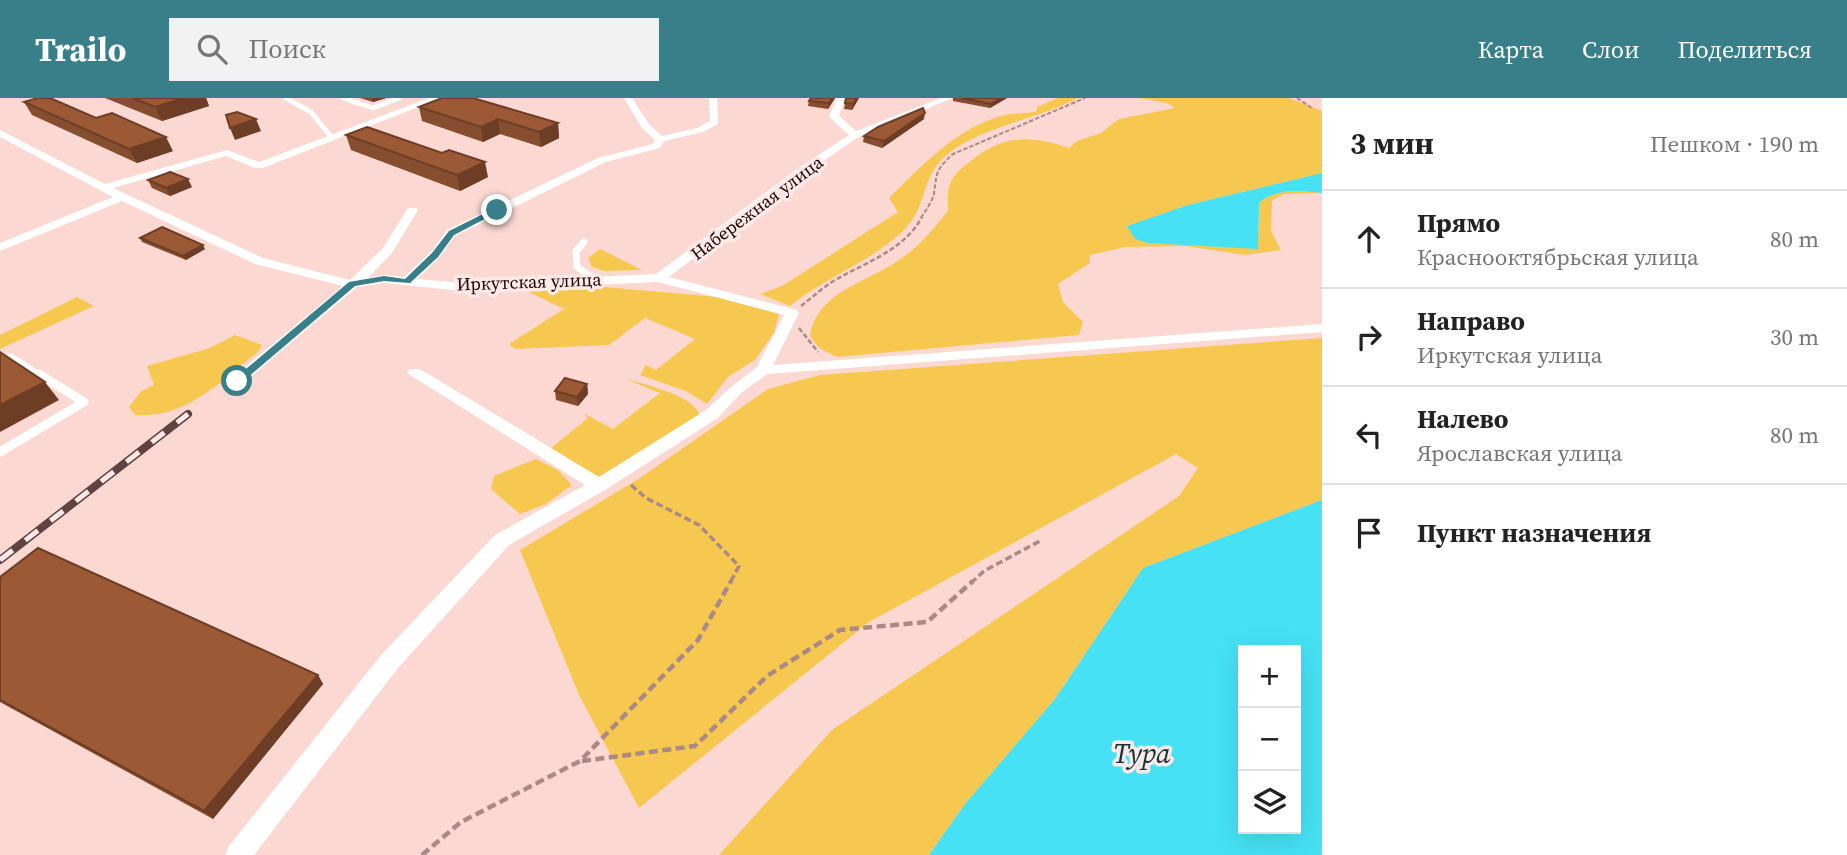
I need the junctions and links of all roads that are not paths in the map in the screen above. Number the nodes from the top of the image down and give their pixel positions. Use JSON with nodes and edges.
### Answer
{"nodes":[{"id":1,"x":286,"y":98,"type":"edge"},
{"id":2,"x":343,"y":98,"type":"edge"},
{"id":3,"x":399,"y":98,"type":"edge"},
{"id":4,"x":437,"y":98,"type":"edge"},
{"id":5,"x":628,"y":98,"type":"edge"},
{"id":6,"x":713,"y":98,"type":"edge"},
{"id":7,"x":841,"y":98,"type":"edge"},
{"id":8,"x":949,"y":98,"type":"edge"},
{"id":9,"x":0,"y":133,"type":"edge"},
{"id":10,"x":855,"y":136,"type":"junction"},
{"id":11,"x":332,"y":138,"type":"junction"},
{"id":12,"x":660,"y":139,"type":"junction"},
{"id":13,"x":106,"y":187,"type":"junction"},
{"id":14,"x":121,"y":197,"type":"junction"},
{"id":15,"x":412,"y":210,"type":"dead end"},
{"id":16,"x":584,"y":242,"type":"dead end"},
{"id":17,"x":0,"y":247,"type":"edge"},
{"id":18,"x":659,"y":278,"type":"junction"},
{"id":19,"x":594,"y":279,"type":"junction"},
{"id":20,"x":407,"y":281,"type":"junction"},
{"id":21,"x":352,"y":284,"type":"junction"},
{"id":22,"x":1322,"y":328,"type":"edge"},
{"id":23,"x":11,"y":357,"type":"edge"},
{"id":24,"x":763,"y":370,"type":"junction"},
{"id":25,"x":415,"y":372,"type":"dead end"},
{"id":26,"x":237,"y":381,"type":"dead end"},
{"id":27,"x":0,"y":452,"type":"edge"},
{"id":28,"x":599,"y":485,"type":"junction"},
{"id":29,"x":238,"y":855,"type":"edge"}],
"edges":[{"from":1,"to":11,"type":"lane"},
{"from":2,"to":3,"type":"lane"},
{"from":4,"to":11,"type":"street"},
{"from":5,"to":12,"type":"street"},
{"from":6,"to":12,"type":"street"},
{"from":7,"to":10,"type":"street"},
{"from":8,"to":10,"type":"street","name":"Набережная улица"},
{"from":9,"to":13,"type":"street","name":"Иркутская улица"},
{"from":10,"to":18,"type":"street","name":"Набережная улица"},
{"from":11,"to":13,"type":"street"},
{"from":12,"to":20,"type":"street"},
{"from":13,"to":14,"type":"street","name":"Иркутская улица"},
{"from":14,"to":17,"type":"street"},
{"from":14,"to":21,"type":"street","name":"Иркутская улица"},
{"from":15,"to":21,"type":"street"},
{"from":16,"to":19,"type":"lane"},
{"from":18,"to":19,"type":"street","name":"Иркутская улица"},
{"from":18,"to":24,"type":"street","name":"Иркутская улица"},
{"from":19,"to":20,"type":"street","name":"Иркутская улица"},
{"from":20,"to":21,"type":"street","name":"Иркутская улица"},
{"from":21,"to":26,"type":"street"},
{"from":22,"to":24,"type":"street"},
{"from":23,"to":27,"type":"lane"},
{"from":24,"to":28,"type":"street"},
{"from":25,"to":28,"type":"street"},
{"from":28,"to":29,"type":"street"}]}
